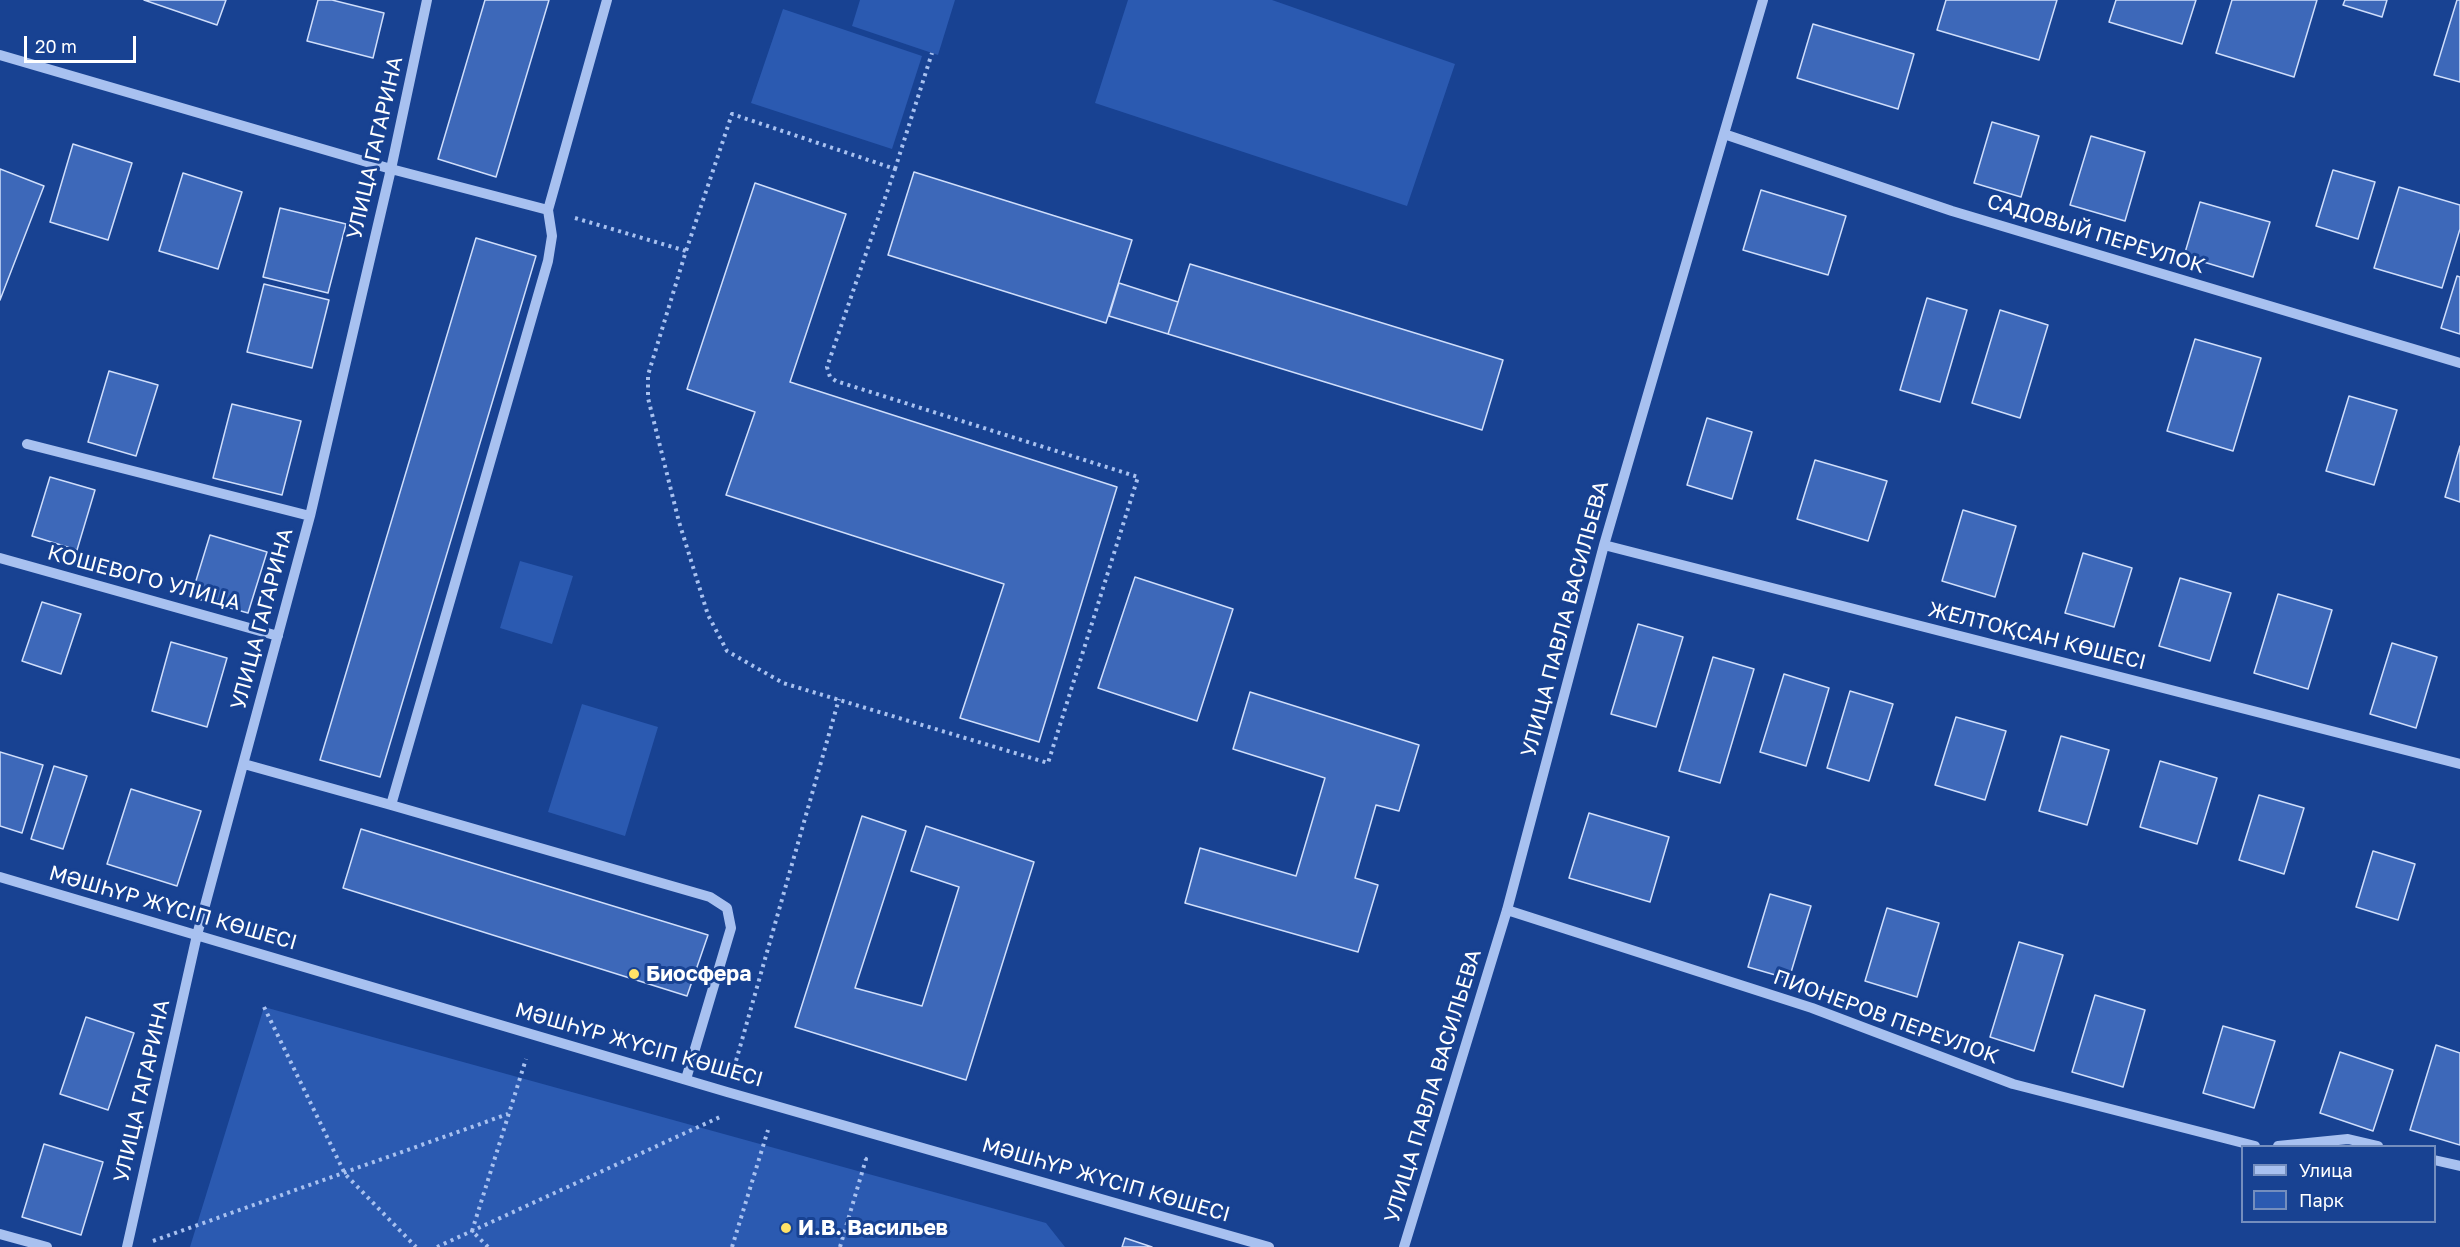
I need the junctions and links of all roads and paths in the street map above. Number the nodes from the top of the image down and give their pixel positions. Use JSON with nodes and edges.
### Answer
{"nodes":[{"id":1,"x":427,"y":0,"type":"edge"},
{"id":2,"x":607,"y":0,"type":"edge"},
{"id":3,"x":1763,"y":0,"type":"edge"},
{"id":4,"x":932,"y":53,"type":"dead end"},
{"id":5,"x":0,"y":55,"type":"edge"},
{"id":6,"x":1724,"y":134,"type":"junction"},
{"id":7,"x":391,"y":169,"type":"junction"},
{"id":8,"x":895,"y":169,"type":"junction"},
{"id":9,"x":548,"y":210,"type":"junction"},
{"id":10,"x":686,"y":251,"type":"junction"},
{"id":11,"x":2460,"y":363,"type":"edge"},
{"id":12,"x":27,"y":444,"type":"dead end"},
{"id":13,"x":310,"y":516,"type":"junction"},
{"id":14,"x":1604,"y":544,"type":"junction"},
{"id":15,"x":0,"y":558,"type":"edge"},
{"id":16,"x":278,"y":636,"type":"junction"},
{"id":17,"x":839,"y":699,"type":"junction"},
{"id":18,"x":244,"y":764,"type":"junction"},
{"id":19,"x":2460,"y":764,"type":"edge"},
{"id":20,"x":391,"y":805,"type":"junction"},
{"id":21,"x":0,"y":877,"type":"edge"},
{"id":22,"x":1507,"y":910,"type":"junction"},
{"id":23,"x":197,"y":935,"type":"junction"},
{"id":24,"x":264,"y":1007,"type":"dead end"},
{"id":25,"x":519,"y":1078,"type":"dead end"},
{"id":26,"x":686,"y":1079,"type":"junction"},
{"id":27,"x":728,"y":1092,"type":"junction"},
{"id":28,"x":508,"y":1114,"type":"junction"},
{"id":29,"x":720,"y":1117,"type":"junction"},
{"id":30,"x":730,"y":1119,"type":"dead end"},
{"id":31,"x":758,"y":1128,"type":"dead end"},
{"id":32,"x":768,"y":1130,"type":"junction"},
{"id":33,"x":779,"y":1134,"type":"dead end"},
{"id":34,"x":2251,"y":1145,"type":"edge"},
{"id":35,"x":2288,"y":1145,"type":"edge"},
{"id":36,"x":2374,"y":1145,"type":"edge"},
{"id":37,"x":855,"y":1155,"type":"dead end"},
{"id":38,"x":2436,"y":1160,"type":"edge"},
{"id":39,"x":2460,"y":1166,"type":"edge"},
{"id":40,"x":345,"y":1174,"type":"junction"},
{"id":41,"x":472,"y":1231,"type":"junction"},
{"id":42,"x":0,"y":1234,"type":"edge"},
{"id":43,"x":145,"y":1244,"type":"dead end"},
{"id":44,"x":47,"y":1247,"type":"edge"},
{"id":45,"x":127,"y":1247,"type":"edge"},
{"id":46,"x":416,"y":1247,"type":"edge"},
{"id":47,"x":437,"y":1247,"type":"edge"},
{"id":48,"x":488,"y":1247,"type":"edge"},
{"id":49,"x":732,"y":1247,"type":"edge"},
{"id":50,"x":840,"y":1247,"type":"edge"},
{"id":51,"x":1269,"y":1247,"type":"edge"},
{"id":52,"x":1404,"y":1247,"type":"edge"}],
"edges":[{"from":1,"to":7,"type":"street","name":"УЛИЦА ГАГАРИНА"},
{"from":2,"to":9,"type":"street"},
{"from":3,"to":6,"type":"street","name":"УЛИЦА ПАВЛА ВАСИЛЬЕВА"},
{"from":4,"to":8,"type":"path"},
{"from":5,"to":7,"type":"street"},
{"from":6,"to":11,"type":"street","name":"САДОВЫЙ ПЕРЕУЛОК"},
{"from":6,"to":14,"type":"street","name":"УЛИЦА ПАВЛА ВАСИЛЬЕВА"},
{"from":7,"to":9,"type":"street"},
{"from":7,"to":13,"type":"street","name":"УЛИЦА ГАГАРИНА"},
{"from":8,"to":10,"type":"path"},
{"from":8,"to":17,"type":"path"},
{"from":9,"to":10,"type":"path"},
{"from":9,"to":20,"type":"street"},
{"from":10,"to":17,"type":"path"},
{"from":12,"to":13,"type":"street"},
{"from":13,"to":16,"type":"street","name":"УЛИЦА ГАГАРИНА"},
{"from":14,"to":19,"type":"street","name":"ЖЕЛТОҚСАН КӨШЕСІ"},
{"from":14,"to":22,"type":"street","name":"УЛИЦА ПАВЛА ВАСИЛЬЕВА"},
{"from":15,"to":16,"type":"street","name":"КОШЕВОГО УЛИЦА"},
{"from":16,"to":18,"type":"street","name":"УЛИЦА ГАГАРИНА"},
{"from":17,"to":27,"type":"path"},
{"from":18,"to":20,"type":"street"},
{"from":18,"to":23,"type":"street","name":"УЛИЦА ГАГАРИНА"},
{"from":20,"to":26,"type":"street"},
{"from":21,"to":23,"type":"street","name":"МӘШҺҮР ЖҮСІП КӨШЕСІ"},
{"from":22,"to":34,"type":"street","name":"ПИОНЕРОВ ПЕРЕУЛОК"},
{"from":22,"to":52,"type":"street","name":"УЛИЦА ПАВЛА ВАСИЛЬЕВА"},
{"from":23,"to":26,"type":"street","name":"МӘШҺҮР ЖҮСІП КӨШЕСІ"},
{"from":23,"to":45,"type":"street","name":"УЛИЦА ГАГАРИНА"},
{"from":24,"to":40,"type":"path"},
{"from":25,"to":28,"type":"path"},
{"from":26,"to":27,"type":"street","name":"МӘШҺҮР ЖҮСІП КӨШЕСІ"},
{"from":27,"to":29,"type":"path"},
{"from":27,"to":51,"type":"street","name":"МӘШҺҮР ЖҮСІП КӨШЕСІ"},
{"from":28,"to":40,"type":"path"},
{"from":28,"to":41,"type":"path"},
{"from":29,"to":30,"type":"path"},
{"from":29,"to":41,"type":"path"},
{"from":31,"to":32,"type":"path"},
{"from":32,"to":33,"type":"path"},
{"from":32,"to":49,"type":"path"},
{"from":35,"to":36,"type":"street"},
{"from":37,"to":50,"type":"path"},
{"from":38,"to":39,"type":"street"},
{"from":40,"to":43,"type":"path"},
{"from":40,"to":46,"type":"path"},
{"from":41,"to":47,"type":"path"},
{"from":41,"to":48,"type":"path"},
{"from":42,"to":44,"type":"street"}]}
